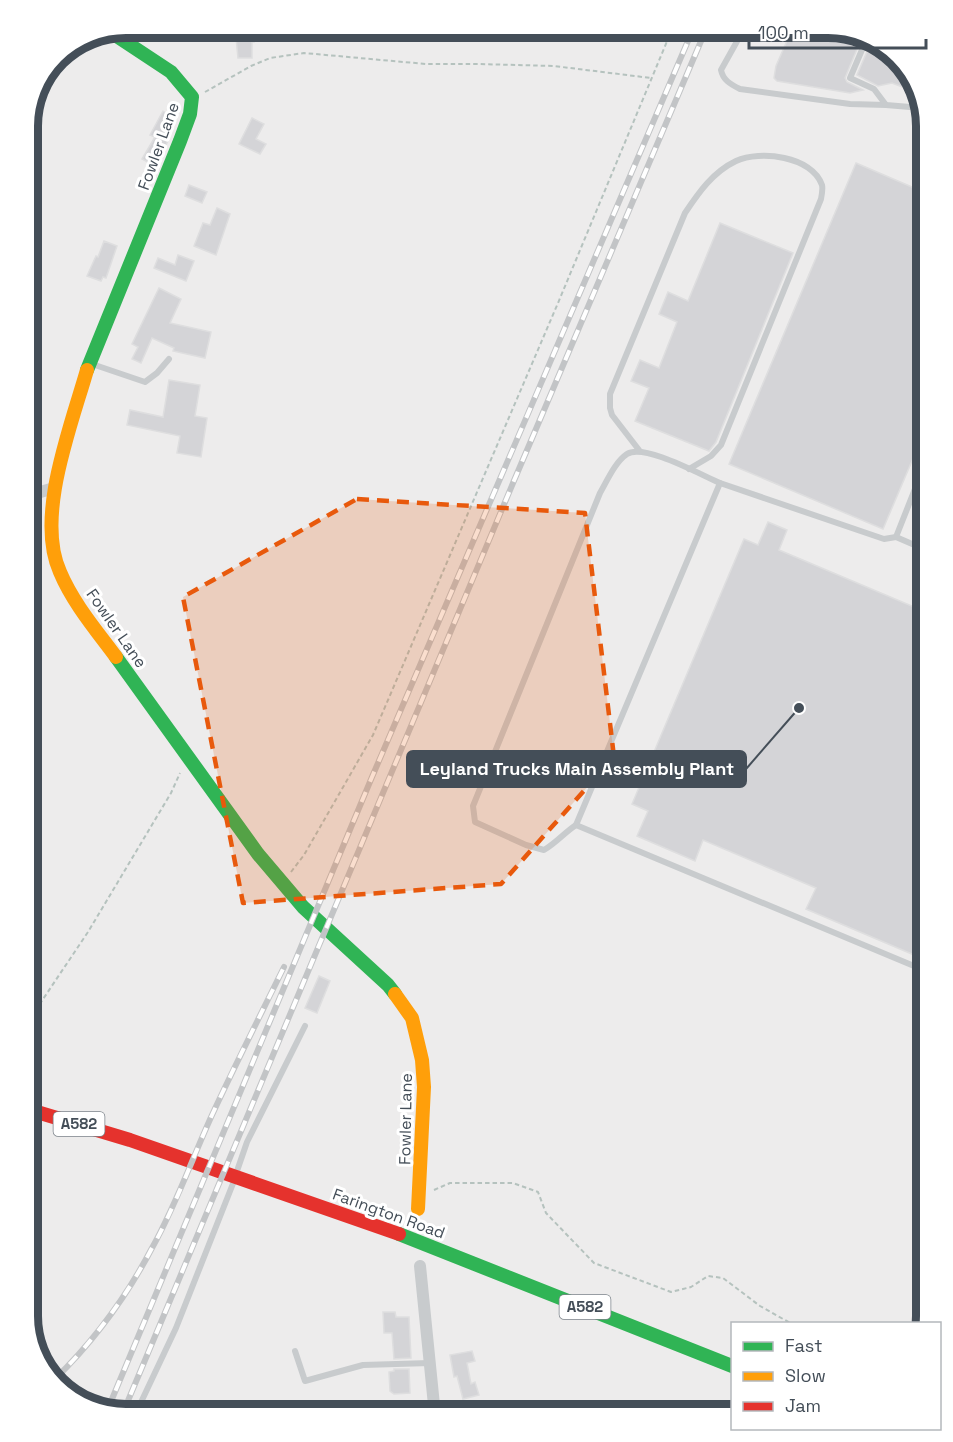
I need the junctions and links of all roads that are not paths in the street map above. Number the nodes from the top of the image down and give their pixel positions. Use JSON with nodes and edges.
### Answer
{"nodes":[{"id":1,"x":119,"y":38,"type":"edge"},
{"id":2,"x":739,"y":38,"type":"edge"},
{"id":3,"x":864,"y":46,"type":"edge"},
{"id":4,"x":886,"y":105,"type":"junction"},
{"id":5,"x":914,"y":107,"type":"edge"},
{"id":6,"x":169,"y":359,"type":"dead end"},
{"id":7,"x":89,"y":363,"type":"junction"},
{"id":8,"x":639,"y":450,"type":"junction"},
{"id":9,"x":689,"y":469,"type":"junction"},
{"id":10,"x":720,"y":483,"type":"junction"},
{"id":11,"x":916,"y":486,"type":"edge"},
{"id":12,"x":54,"y":488,"type":"junction"},
{"id":13,"x":38,"y":493,"type":"edge"},
{"id":14,"x":896,"y":537,"type":"junction"},
{"id":15,"x":916,"y":546,"type":"edge"},
{"id":16,"x":576,"y":825,"type":"junction"},
{"id":17,"x":916,"y":968,"type":"edge"},
{"id":18,"x":305,"y":1026,"type":"dead end"},
{"id":19,"x":37,"y":1112,"type":"edge"},
{"id":20,"x":419,"y":1204,"type":"road end"},
{"id":21,"x":420,"y":1266,"type":"dead end"},
{"id":22,"x":295,"y":1351,"type":"dead end"},
{"id":23,"x":430,"y":1363,"type":"junction"},
{"id":24,"x":731,"y":1366,"type":"edge"},
{"id":25,"x":140,"y":1404,"type":"edge"},
{"id":26,"x":434,"y":1404,"type":"edge"}],
"edges":[{"from":1,"to":7,"type":"main road","name":"Fowler Lane"},
{"from":2,"to":4,"type":"lane"},
{"from":3,"to":4,"type":"lane"},
{"from":4,"to":5,"type":"lane"},
{"from":6,"to":7,"type":"lane"},
{"from":7,"to":12,"type":"main road","name":"Fowler Lane"},
{"from":8,"to":9,"type":"lane"},
{"from":8,"to":9,"type":"lane"},
{"from":8,"to":16,"type":"lane"},
{"from":9,"to":10,"type":"lane"},
{"from":10,"to":14,"type":"lane"},
{"from":10,"to":16,"type":"lane"},
{"from":11,"to":14,"type":"lane"},
{"from":12,"to":13,"type":"street"},
{"from":12,"to":20,"type":"main road","name":"Fowler Lane"},
{"from":14,"to":15,"type":"lane"},
{"from":16,"to":17,"type":"lane"},
{"from":18,"to":25,"type":"lane"},
{"from":19,"to":24,"type":"main road","name":"Farington Road","number":"A582"},
{"from":21,"to":23,"type":"street"},
{"from":22,"to":23,"type":"lane"},
{"from":23,"to":26,"type":"street"}]}
